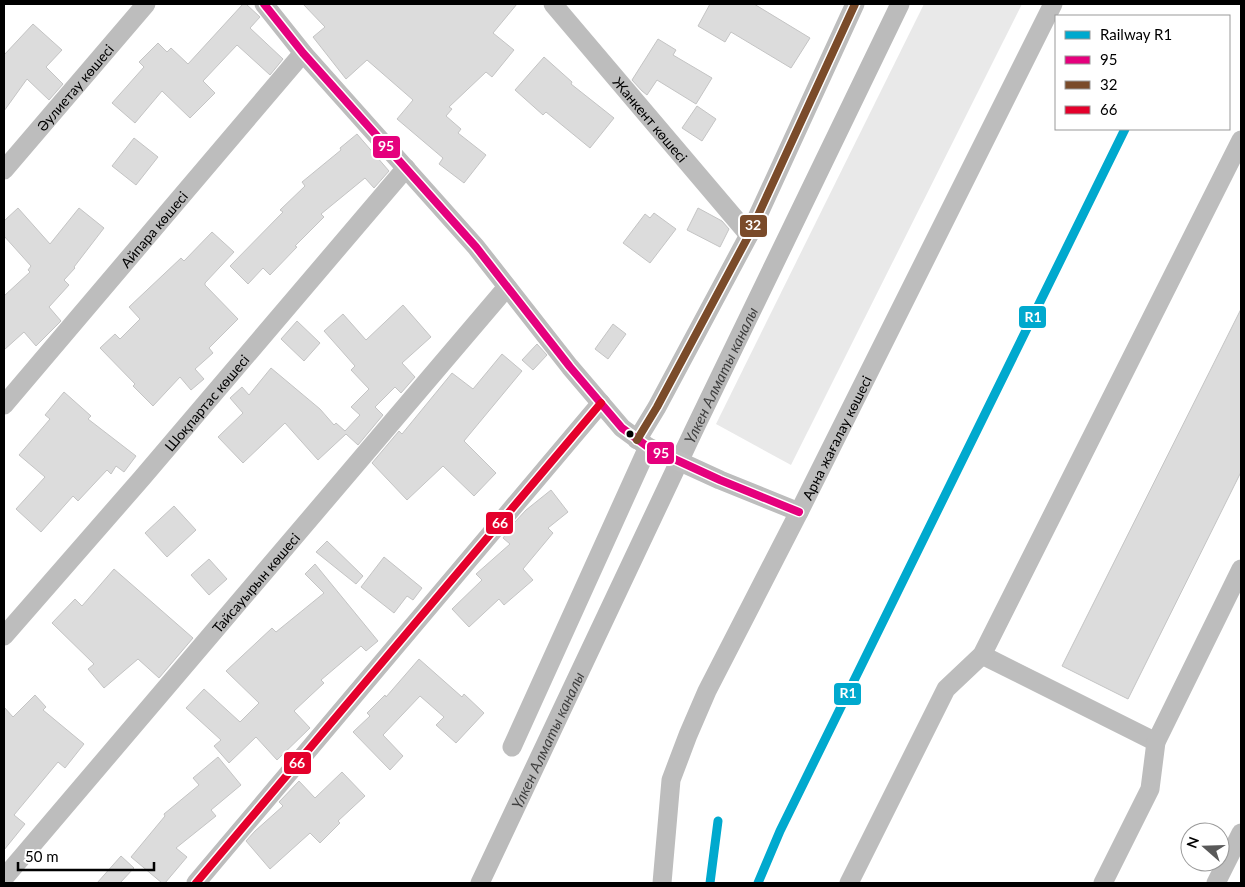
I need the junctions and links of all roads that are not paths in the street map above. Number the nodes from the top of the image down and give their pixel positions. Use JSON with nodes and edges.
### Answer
{"nodes":[{"id":1,"x":146,"y":4,"type":"edge"},
{"id":2,"x":264,"y":4,"type":"edge"},
{"id":3,"x":553,"y":4,"type":"edge"},
{"id":4,"x":855,"y":4,"type":"edge"},
{"id":5,"x":1053,"y":4,"type":"edge"},
{"id":6,"x":303,"y":52,"type":"junction"},
{"id":7,"x":1241,"y":140,"type":"edge"},
{"id":8,"x":406,"y":168,"type":"junction"},
{"id":9,"x":4,"y":170,"type":"edge"},
{"id":10,"x":749,"y":235,"type":"junction"},
{"id":11,"x":507,"y":287,"type":"junction"},
{"id":12,"x":601,"y":402,"type":"junction"},
{"id":13,"x":4,"y":406,"type":"edge"},
{"id":14,"x":643,"y":443,"type":"junction"},
{"id":15,"x":799,"y":512,"type":"junction"},
{"id":16,"x":1241,"y":569,"type":"edge"},
{"id":17,"x":4,"y":636,"type":"edge"},
{"id":18,"x":982,"y":655,"type":"junction"},
{"id":19,"x":1156,"y":742,"type":"junction"},
{"id":20,"x":512,"y":747,"type":"dead end"},
{"id":21,"x":1241,"y":833,"type":"edge"},
{"id":22,"x":4,"y":878,"type":"edge"},
{"id":23,"x":196,"y":883,"type":"edge"},
{"id":24,"x":662,"y":883,"type":"edge"},
{"id":25,"x":849,"y":883,"type":"edge"},
{"id":26,"x":1103,"y":883,"type":"edge"},
{"id":27,"x":1216,"y":883,"type":"edge"}],
"edges":[{"from":1,"to":9,"type":"street","name":"Әулиетау көшесі"},
{"from":2,"to":6,"type":"street"},
{"from":3,"to":10,"type":"street","name":"Жанкент көшесі"},
{"from":4,"to":10,"type":"street"},
{"from":5,"to":15,"type":"street","name":"Арна жағалау көшесі"},
{"from":6,"to":8,"type":"street"},
{"from":6,"to":13,"type":"street","name":"Айпара көшесі"},
{"from":7,"to":18,"type":"street"},
{"from":8,"to":11,"type":"street"},
{"from":8,"to":17,"type":"street","name":"Шоқпартас көшесі"},
{"from":10,"to":14,"type":"street"},
{"from":11,"to":12,"type":"street"},
{"from":11,"to":22,"type":"street","name":"Тайсауырын көшесі"},
{"from":12,"to":14,"type":"street"},
{"from":12,"to":23,"type":"street"},
{"from":14,"to":15,"type":"street"},
{"from":14,"to":20,"type":"street"},
{"from":15,"to":24,"type":"street","name":"Арна жағалау көшесі"},
{"from":16,"to":19,"type":"street"},
{"from":18,"to":19,"type":"street"},
{"from":18,"to":25,"type":"street"},
{"from":19,"to":26,"type":"street"},
{"from":21,"to":27,"type":"street"}]}
